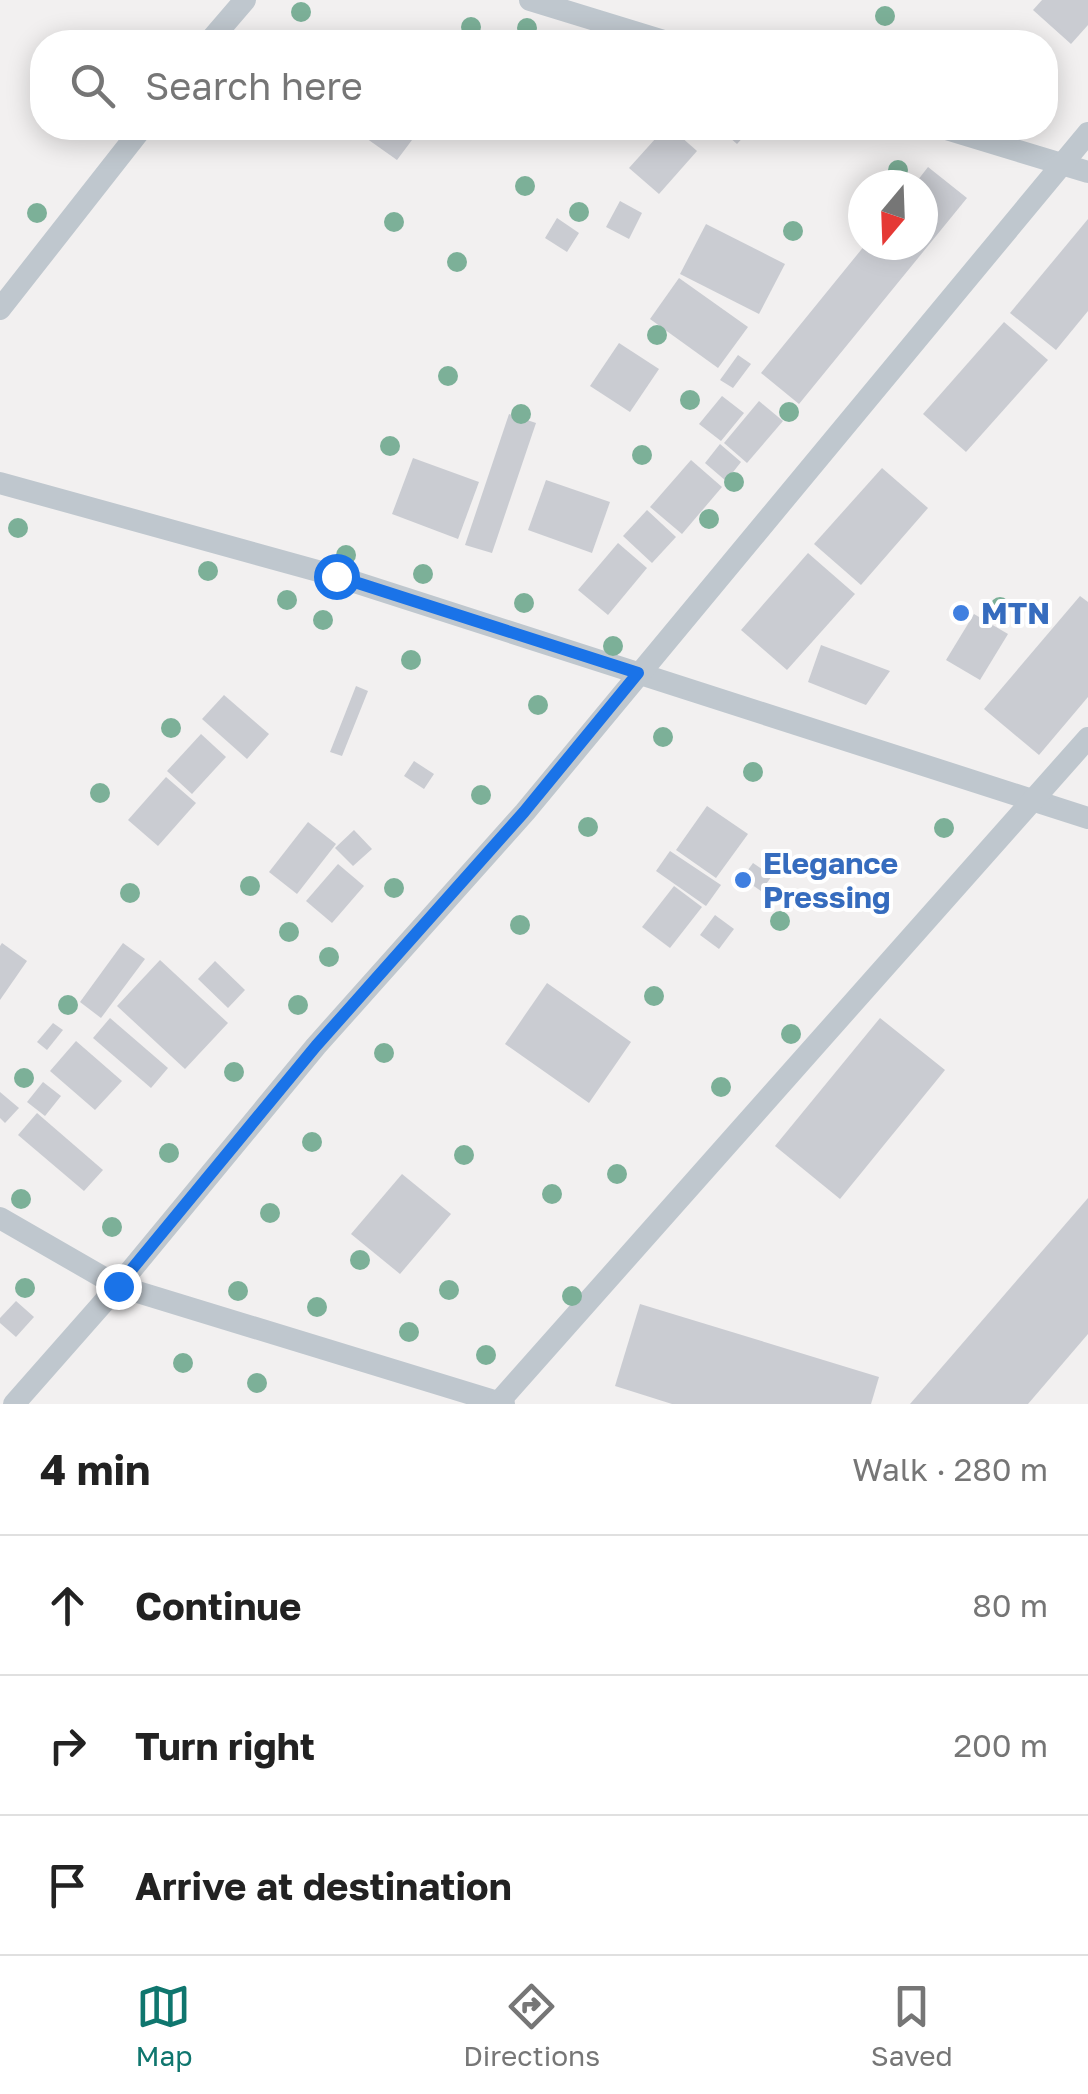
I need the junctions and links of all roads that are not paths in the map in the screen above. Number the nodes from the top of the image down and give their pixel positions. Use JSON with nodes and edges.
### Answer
{"nodes":[{"id":1,"x":246,"y":0,"type":"edge"},
{"id":2,"x":530,"y":0,"type":"edge"},
{"id":3,"x":220,"y":30,"type":"edge"},
{"id":4,"x":629,"y":30,"type":"edge"},
{"id":5,"x":1088,"y":133,"type":"edge"},
{"id":6,"x":133,"y":140,"type":"edge"},
{"id":7,"x":983,"y":140,"type":"edge"},
{"id":8,"x":1062,"y":164,"type":"junction"},
{"id":9,"x":1088,"y":172,"type":"edge"},
{"id":10,"x":0,"y":309,"type":"edge"},
{"id":11,"x":0,"y":483,"type":"edge"},
{"id":12,"x":638,"y":673,"type":"junction"},
{"id":13,"x":1088,"y":738,"type":"edge"},
{"id":14,"x":1032,"y":800,"type":"junction"},
{"id":15,"x":1088,"y":818,"type":"edge"},
{"id":16,"x":0,"y":1218,"type":"edge"},
{"id":17,"x":118,"y":1286,"type":"junction"},
{"id":18,"x":500,"y":1403,"type":"edge"},
{"id":19,"x":14,"y":1404,"type":"edge"}],
"edges":[{"from":1,"to":3,"type":"street"},
{"from":2,"to":4,"type":"street"},
{"from":5,"to":8,"type":"street"},
{"from":6,"to":10,"type":"street"},
{"from":7,"to":8,"type":"street"},
{"from":8,"to":9,"type":"street"},
{"from":8,"to":12,"type":"street"},
{"from":11,"to":12,"type":"street"},
{"from":12,"to":14,"type":"street"},
{"from":12,"to":17,"type":"street"},
{"from":13,"to":14,"type":"street"},
{"from":14,"to":15,"type":"street"},
{"from":14,"to":18,"type":"street"},
{"from":16,"to":17,"type":"street"},
{"from":17,"to":18,"type":"street"},
{"from":17,"to":19,"type":"street"}]}
